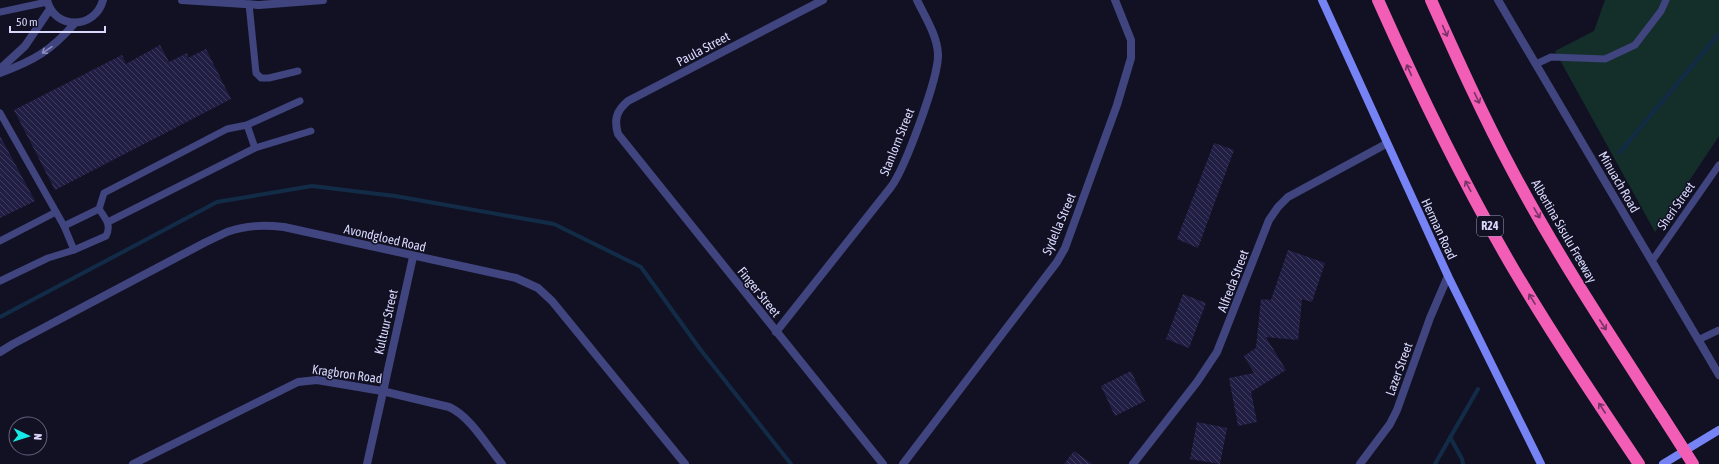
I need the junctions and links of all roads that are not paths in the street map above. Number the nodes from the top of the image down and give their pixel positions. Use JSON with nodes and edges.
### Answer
{"nodes":[{"id":1,"x":103,"y":0,"type":"edge"},
{"id":2,"x":182,"y":0,"type":"edge"},
{"id":3,"x":323,"y":0,"type":"edge"},
{"id":4,"x":823,"y":0,"type":"edge"},
{"id":5,"x":918,"y":0,"type":"edge"},
{"id":6,"x":1115,"y":0,"type":"edge"},
{"id":7,"x":1322,"y":0,"type":"edge"},
{"id":8,"x":1378,"y":0,"type":"edge"},
{"id":9,"x":1431,"y":0,"type":"edge"},
{"id":10,"x":1498,"y":0,"type":"edge"},
{"id":11,"x":1666,"y":0,"type":"edge"},
{"id":12,"x":48,"y":4,"type":"edge"},
{"id":13,"x":249,"y":4,"type":"junction"},
{"id":14,"x":0,"y":12,"type":"edge"},
{"id":15,"x":75,"y":23,"type":"junction"},
{"id":16,"x":1536,"y":64,"type":"junction"},
{"id":17,"x":0,"y":69,"type":"edge"},
{"id":18,"x":298,"y":72,"type":"dead end"},
{"id":19,"x":0,"y":73,"type":"edge"},
{"id":20,"x":300,"y":101,"type":"dead end"},
{"id":21,"x":0,"y":113,"type":"edge"},
{"id":22,"x":247,"y":125,"type":"junction"},
{"id":23,"x":311,"y":131,"type":"dead end"},
{"id":24,"x":618,"y":134,"type":"joint"},
{"id":25,"x":1386,"y":144,"type":"junction"},
{"id":26,"x":255,"y":148,"type":"junction"},
{"id":27,"x":1719,"y":165,"type":"edge"},
{"id":28,"x":99,"y":209,"type":"junction"},
{"id":29,"x":56,"y":212,"type":"junction"},
{"id":30,"x":108,"y":222,"type":"junction"},
{"id":31,"x":64,"y":226,"type":"junction"},
{"id":32,"x":0,"y":241,"type":"edge"},
{"id":33,"x":74,"y":250,"type":"junction"},
{"id":34,"x":413,"y":256,"type":"junction"},
{"id":35,"x":1652,"y":261,"type":"junction"},
{"id":36,"x":1448,"y":276,"type":"junction"},
{"id":37,"x":0,"y":281,"type":"edge"},
{"id":38,"x":1719,"y":330,"type":"edge"},
{"id":39,"x":776,"y":332,"type":"junction"},
{"id":40,"x":1698,"y":340,"type":"junction"},
{"id":41,"x":0,"y":352,"type":"edge"},
{"id":42,"x":1719,"y":376,"type":"edge"},
{"id":43,"x":382,"y":391,"type":"junction"},
{"id":44,"x":1719,"y":430,"type":"edge"},
{"id":45,"x":133,"y":464,"type":"edge"},
{"id":46,"x":367,"y":464,"type":"edge"},
{"id":47,"x":502,"y":464,"type":"edge"},
{"id":48,"x":684,"y":464,"type":"edge"},
{"id":49,"x":883,"y":464,"type":"edge"},
{"id":50,"x":903,"y":464,"type":"edge"},
{"id":51,"x":1133,"y":464,"type":"edge"},
{"id":52,"x":1360,"y":464,"type":"edge"},
{"id":53,"x":1541,"y":464,"type":"edge"},
{"id":54,"x":1639,"y":464,"type":"edge"},
{"id":55,"x":1663,"y":464,"type":"edge"},
{"id":56,"x":1693,"y":464,"type":"edge"}],
"edges":[{"from":1,"to":15,"type":"street"},
{"from":2,"to":13,"type":"street"},
{"from":3,"to":13,"type":"street"},
{"from":4,"to":24,"type":"street","name":"Paula Street"},
{"from":5,"to":39,"type":"street","name":"Stanlorn Street"},
{"from":6,"to":50,"type":"street","name":"Sydella Street"},
{"from":7,"to":25,"type":"main road","name":"Herman Road"},
{"from":54,"to":8,"type":"highway","number":"R24","one_way":true},
{"from":9,"to":56,"type":"highway","name":"Albertina Sisulu Freeway","one_way":true,"bridge":true},
{"from":10,"to":16,"type":"street","name":"Minuach Road"},
{"from":11,"to":16,"type":"lane"},
{"from":12,"to":14,"type":"lane"},
{"from":12,"to":15,"type":"street"},
{"from":12,"to":17,"type":"street"},
{"from":13,"to":18,"type":"lane"},
{"from":15,"to":19,"type":"street","one_way":true},
{"from":16,"to":35,"type":"street","name":"Minuach Road"},
{"from":20,"to":22,"type":"lane"},
{"from":21,"to":29,"type":"lane"},
{"from":22,"to":26,"type":"lane"},
{"from":22,"to":28,"type":"lane"},
{"from":23,"to":26,"type":"lane"},
{"from":24,"to":39,"type":"street","name":"Finger Street"},
{"from":25,"to":36,"type":"main road","name":"Herman Road"},
{"from":25,"to":51,"type":"street","name":"Alfreda Street"},
{"from":26,"to":30,"type":"lane"},
{"from":27,"to":35,"type":"lane","name":"Sheri Street"},
{"from":28,"to":30,"type":"lane"},
{"from":28,"to":31,"type":"lane"},
{"from":29,"to":31,"type":"lane"},
{"from":29,"to":32,"type":"lane"},
{"from":30,"to":33,"type":"lane"},
{"from":31,"to":33,"type":"lane"},
{"from":33,"to":37,"type":"lane"},
{"from":34,"to":41,"type":"street","name":"Avondgloed Road"},
{"from":34,"to":43,"type":"street","name":"Kultuur Street"},
{"from":34,"to":48,"type":"street","name":"Avondgloed Road"},
{"from":35,"to":40,"type":"street","name":"Minuach Road"},
{"from":36,"to":52,"type":"street","name":"Lazer Street"},
{"from":36,"to":53,"type":"main road","name":"Herman Road"},
{"from":38,"to":40,"type":"lane"},
{"from":39,"to":49,"type":"street","name":"Finger Street"},
{"from":40,"to":42,"type":"street","name":"Minuach Road"},
{"from":43,"to":45,"type":"street","name":"Kragbron Road"},
{"from":43,"to":46,"type":"street","name":"Kultuur Street"},
{"from":43,"to":47,"type":"street","name":"Kragbron Road"},
{"from":44,"to":55,"type":"main road"}]}
